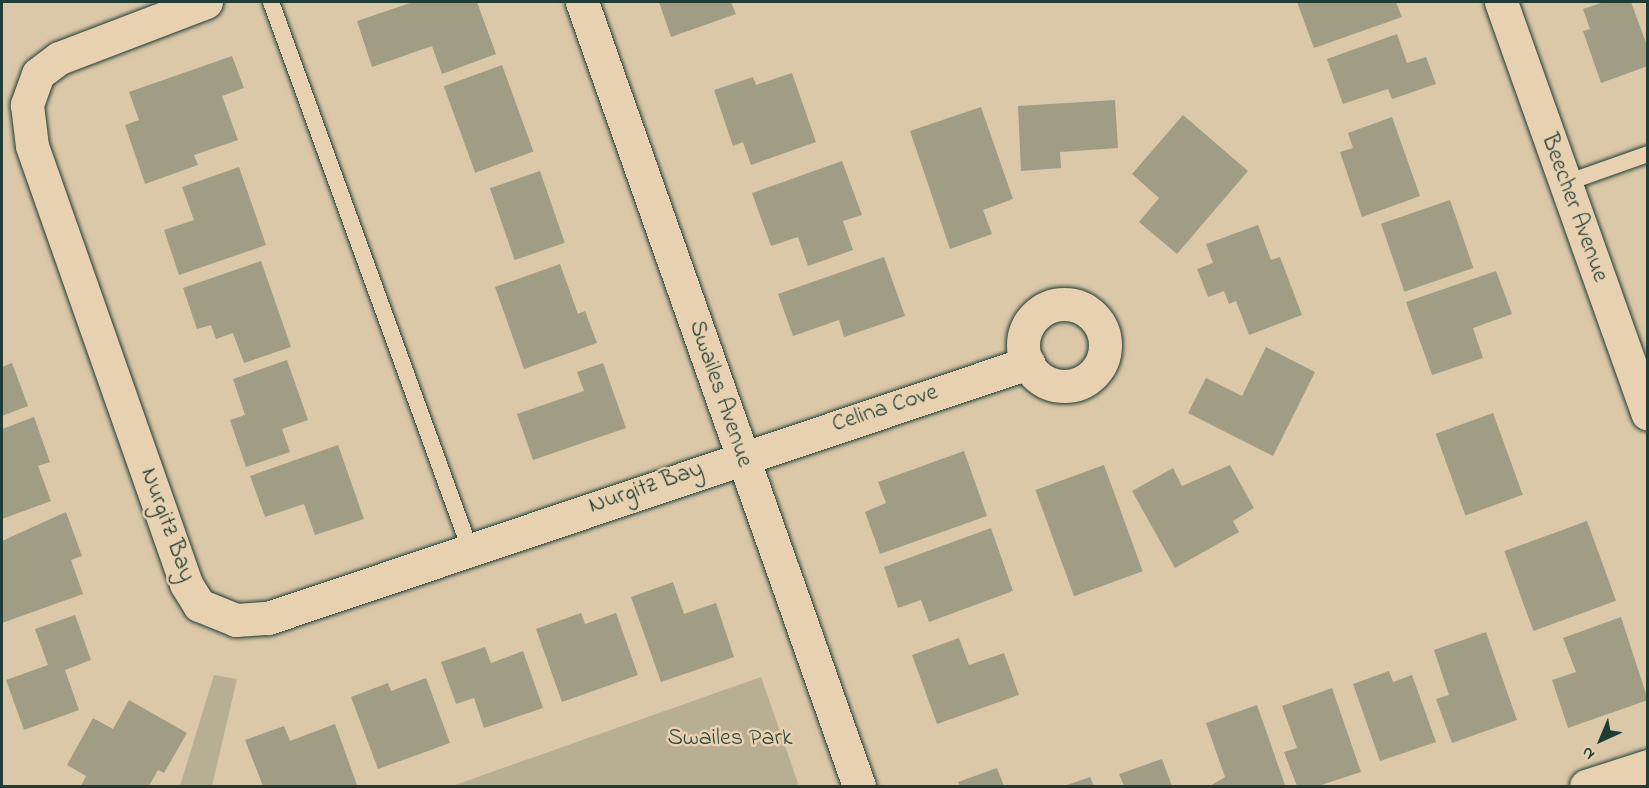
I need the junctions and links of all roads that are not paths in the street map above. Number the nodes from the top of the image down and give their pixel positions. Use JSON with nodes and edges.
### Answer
{"nodes":[{"id":1,"x":206,"y":2,"type":"edge"},
{"id":2,"x":271,"y":2,"type":"edge"},
{"id":3,"x":582,"y":2,"type":"edge"},
{"id":4,"x":1502,"y":2,"type":"edge"},
{"id":5,"x":1647,"y":154,"type":"edge"},
{"id":6,"x":1566,"y":183,"type":"junction"},
{"id":7,"x":1028,"y":363,"type":"dead end"},
{"id":8,"x":1647,"y":414,"type":"edge"},
{"id":9,"x":742,"y":455,"type":"junction"},
{"id":10,"x":470,"y":549,"type":"junction"},
{"id":11,"x":1647,"y":766,"type":"edge"},
{"id":12,"x":859,"y":786,"type":"edge"},
{"id":13,"x":1586,"y":786,"type":"edge"}],
"edges":[{"from":1,"to":10,"type":"street","name":"Nurgitz Bay"},
{"from":2,"to":10,"type":"lane"},
{"from":3,"to":9,"type":"street","name":"Swailes Avenue"},
{"from":4,"to":6,"type":"street","name":"Beecher Avenue"},
{"from":5,"to":6,"type":"lane"},
{"from":6,"to":8,"type":"street","name":"Beecher Avenue"},
{"from":7,"to":9,"type":"street","name":"Celina Cove"},
{"from":9,"to":10,"type":"street","name":"Nurgitz Bay"},
{"from":9,"to":12,"type":"street","name":"Swailes Avenue"},
{"from":11,"to":13,"type":"street"}]}
